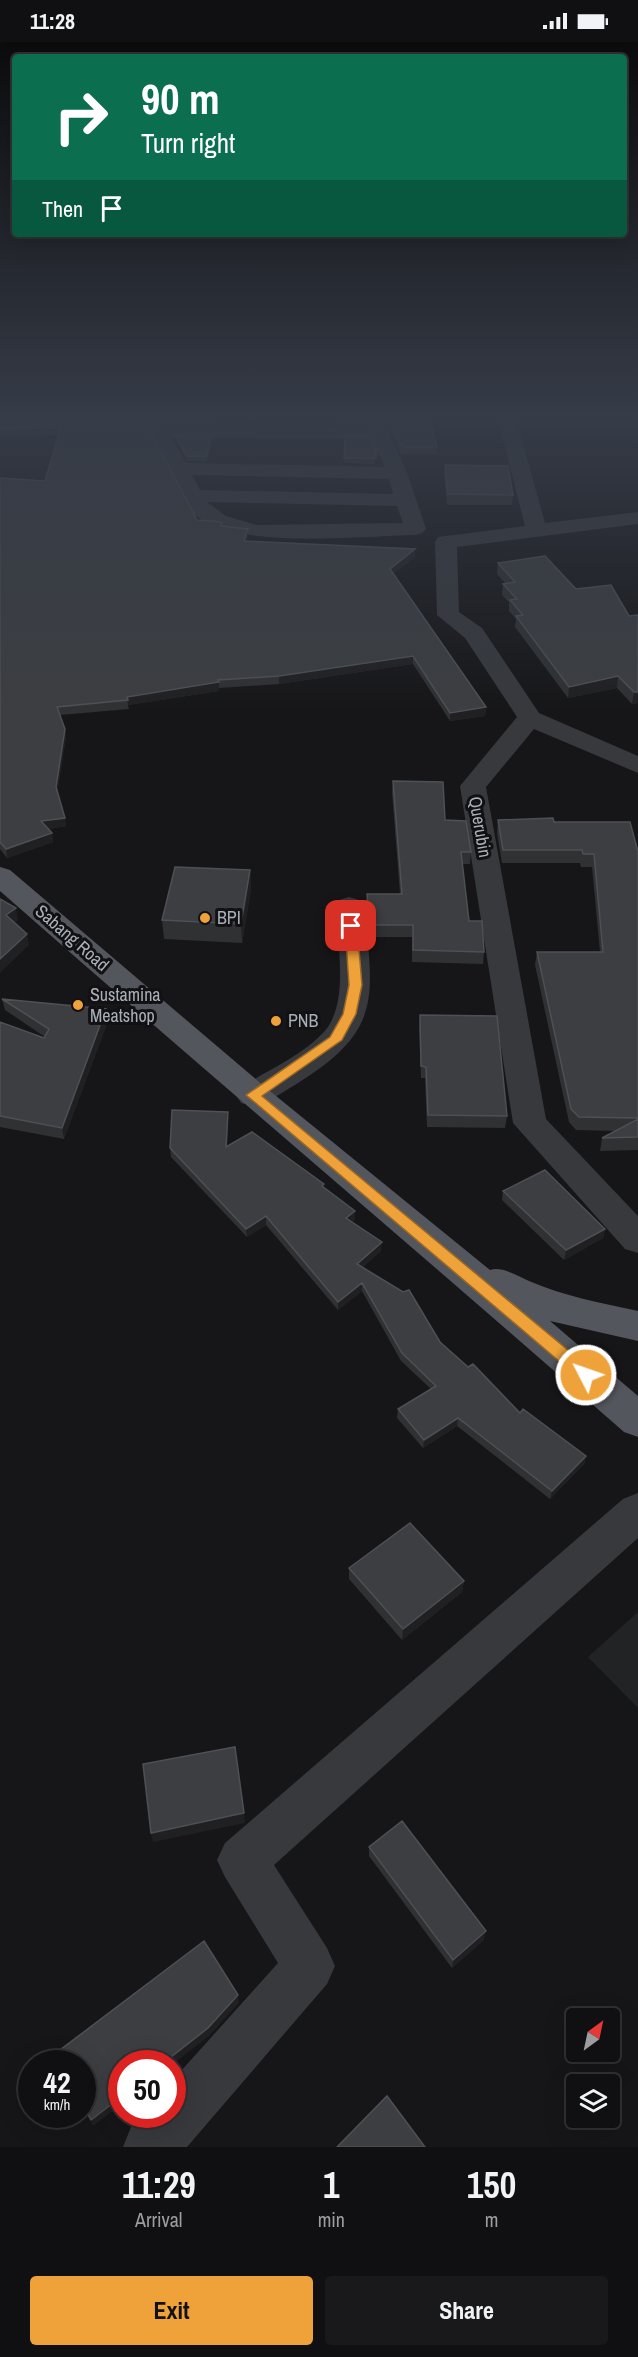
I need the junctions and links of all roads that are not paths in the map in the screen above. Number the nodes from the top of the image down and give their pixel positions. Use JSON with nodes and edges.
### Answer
{"nodes":[{"id":1,"x":214,"y":517,"type":"edge"},
{"id":2,"x":412,"y":517,"type":"edge"},
{"id":3,"x":533,"y":517,"type":"edge"},
{"id":4,"x":638,"y":518,"type":"edge"},
{"id":5,"x":416,"y":529,"type":"junction"},
{"id":6,"x":536,"y":529,"type":"junction"},
{"id":7,"x":446,"y":542,"type":"junction"},
{"id":8,"x":530,"y":718,"type":"junction"},
{"id":9,"x":638,"y":765,"type":"edge"},
{"id":10,"x":0,"y":876,"type":"edge"},
{"id":11,"x":349,"y":906,"type":"dead end"},
{"id":12,"x":253,"y":1095,"type":"junction"},
{"id":13,"x":638,"y":1239,"type":"edge"},
{"id":14,"x":447,"y":1256,"type":"junction"},
{"id":15,"x":638,"y":1326,"type":"edge"},
{"id":16,"x":638,"y":1420,"type":"edge"},
{"id":17,"x":638,"y":1512,"type":"edge"},
{"id":18,"x":151,"y":2147,"type":"edge"}],
"edges":[{"from":1,"to":5,"type":"street"},
{"from":2,"to":5,"type":"street"},
{"from":3,"to":6,"type":"street"},
{"from":4,"to":6,"type":"street"},
{"from":5,"to":7,"type":"street"},
{"from":6,"to":7,"type":"street"},
{"from":7,"to":8,"type":"street"},
{"from":8,"to":9,"type":"street"},
{"from":8,"to":13,"type":"street","name":"Querubin"},
{"from":10,"to":12,"type":"main road","name":"Sabang Road"},
{"from":11,"to":12,"type":"street"},
{"from":12,"to":14,"type":"main road","name":"Sabang Road"},
{"from":14,"to":15,"type":"main road"},
{"from":14,"to":16,"type":"main road","name":"Sabang Road"},
{"from":17,"to":18,"type":"street"}]}
